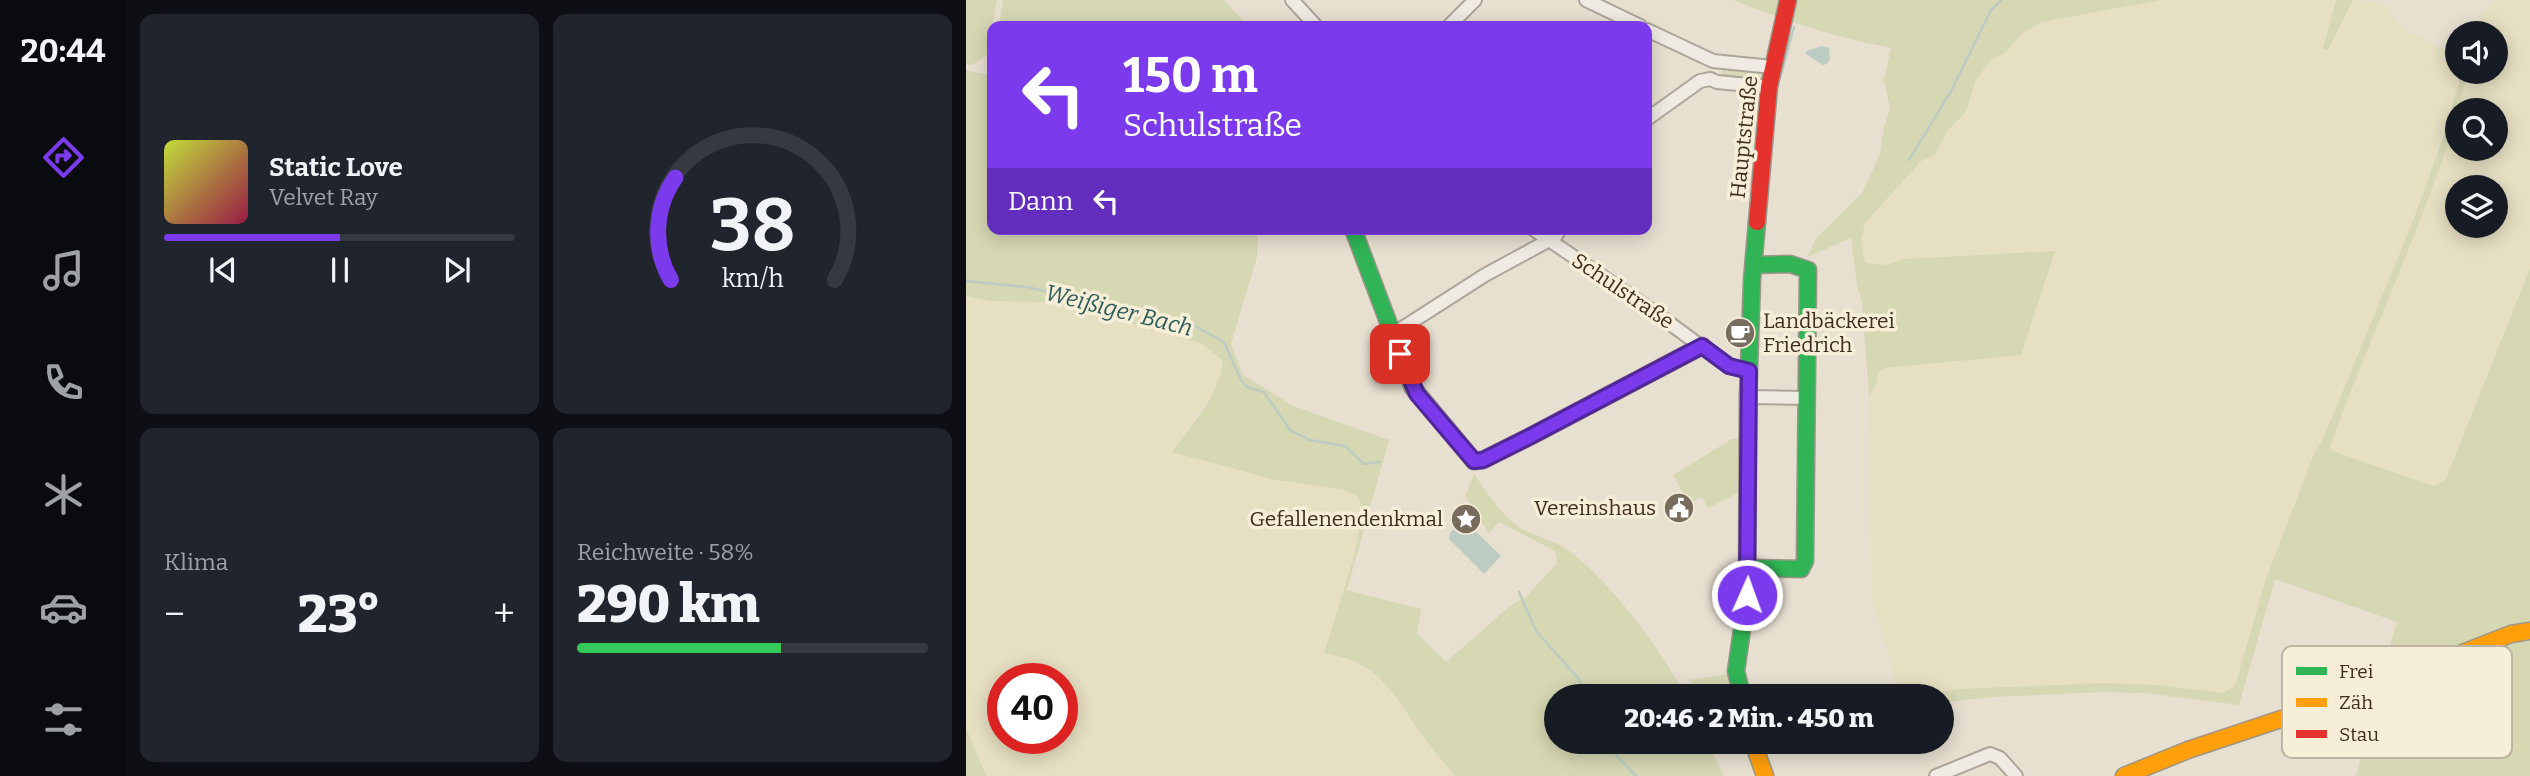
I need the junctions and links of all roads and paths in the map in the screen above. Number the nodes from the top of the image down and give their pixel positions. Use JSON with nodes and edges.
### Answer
{"nodes":[{"id":1,"x":1292,"y":0,"type":"edge"},
{"id":2,"x":1475,"y":0,"type":"edge"},
{"id":3,"x":1586,"y":0,"type":"edge"},
{"id":4,"x":1786,"y":7,"type":"edge"},
{"id":5,"x":1311,"y":21,"type":"edge"},
{"id":6,"x":1454,"y":21,"type":"edge"},
{"id":7,"x":1630,"y":21,"type":"edge"},
{"id":8,"x":1652,"y":32,"type":"edge"},
{"id":9,"x":1713,"y":61,"type":"junction"},
{"id":10,"x":1772,"y":67,"type":"junction"},
{"id":11,"x":1710,"y":79,"type":"junction"},
{"id":12,"x":1769,"y":88,"type":"junction"},
{"id":13,"x":1652,"y":115,"type":"edge"},
{"id":14,"x":1355,"y":235,"type":"edge"},
{"id":15,"x":1541,"y":235,"type":"edge"},
{"id":16,"x":1556,"y":235,"type":"edge"},
{"id":17,"x":1548,"y":240,"type":"junction"},
{"id":18,"x":1754,"y":265,"type":"junction"},
{"id":19,"x":1393,"y":334,"type":"junction"},
{"id":20,"x":1702,"y":346,"type":"junction"},
{"id":21,"x":1749,"y":371,"type":"junction"},
{"id":22,"x":1748,"y":397,"type":"junction"},
{"id":23,"x":1805,"y":398,"type":"junction"},
{"id":24,"x":1748,"y":568,"type":"junction"},
{"id":25,"x":2530,"y":631,"type":"edge"},
{"id":26,"x":2480,"y":646,"type":"edge"},
{"id":27,"x":1739,"y":684,"type":"edge"},
{"id":28,"x":2282,"y":719,"type":"edge"},
{"id":29,"x":1757,"y":754,"type":"edge"},
{"id":30,"x":1765,"y":776,"type":"edge"},
{"id":31,"x":1936,"y":776,"type":"edge"},
{"id":32,"x":2016,"y":776,"type":"edge"},
{"id":33,"x":2124,"y":776,"type":"edge"}],
"edges":[{"from":1,"to":5,"type":"street"},
{"from":2,"to":6,"type":"street"},
{"from":3,"to":7,"type":"street"},
{"from":4,"to":10,"type":"street","name":"Hauptstraße"},
{"from":8,"to":9,"type":"street"},
{"from":9,"to":10,"type":"street"},
{"from":9,"to":11,"type":"street"},
{"from":10,"to":12,"type":"street","name":"Hauptstraße"},
{"from":11,"to":12,"type":"street"},
{"from":11,"to":13,"type":"street"},
{"from":12,"to":18,"type":"street","name":"Hauptstraße"},
{"from":14,"to":19,"type":"street"},
{"from":15,"to":17,"type":"street","name":"Schulstraße"},
{"from":16,"to":17,"type":"street"},
{"from":17,"to":19,"type":"street"},
{"from":17,"to":20,"type":"street","name":"Schulstraße"},
{"from":18,"to":21,"type":"street","name":"Hauptstraße"},
{"from":18,"to":23,"type":"street"},
{"from":19,"to":20,"type":"street"},
{"from":20,"to":21,"type":"street","name":"Schulstraße"},
{"from":21,"to":22,"type":"street","name":"Hauptstraße"},
{"from":22,"to":23,"type":"street"},
{"from":22,"to":24,"type":"street","name":"Hauptstraße"},
{"from":23,"to":24,"type":"street"},
{"from":24,"to":27,"type":"street","name":"Hauptstraße"},
{"from":25,"to":26,"type":"street"},
{"from":28,"to":33,"type":"street"},
{"from":29,"to":30,"type":"street"},
{"from":31,"to":32,"type":"street"}]}
